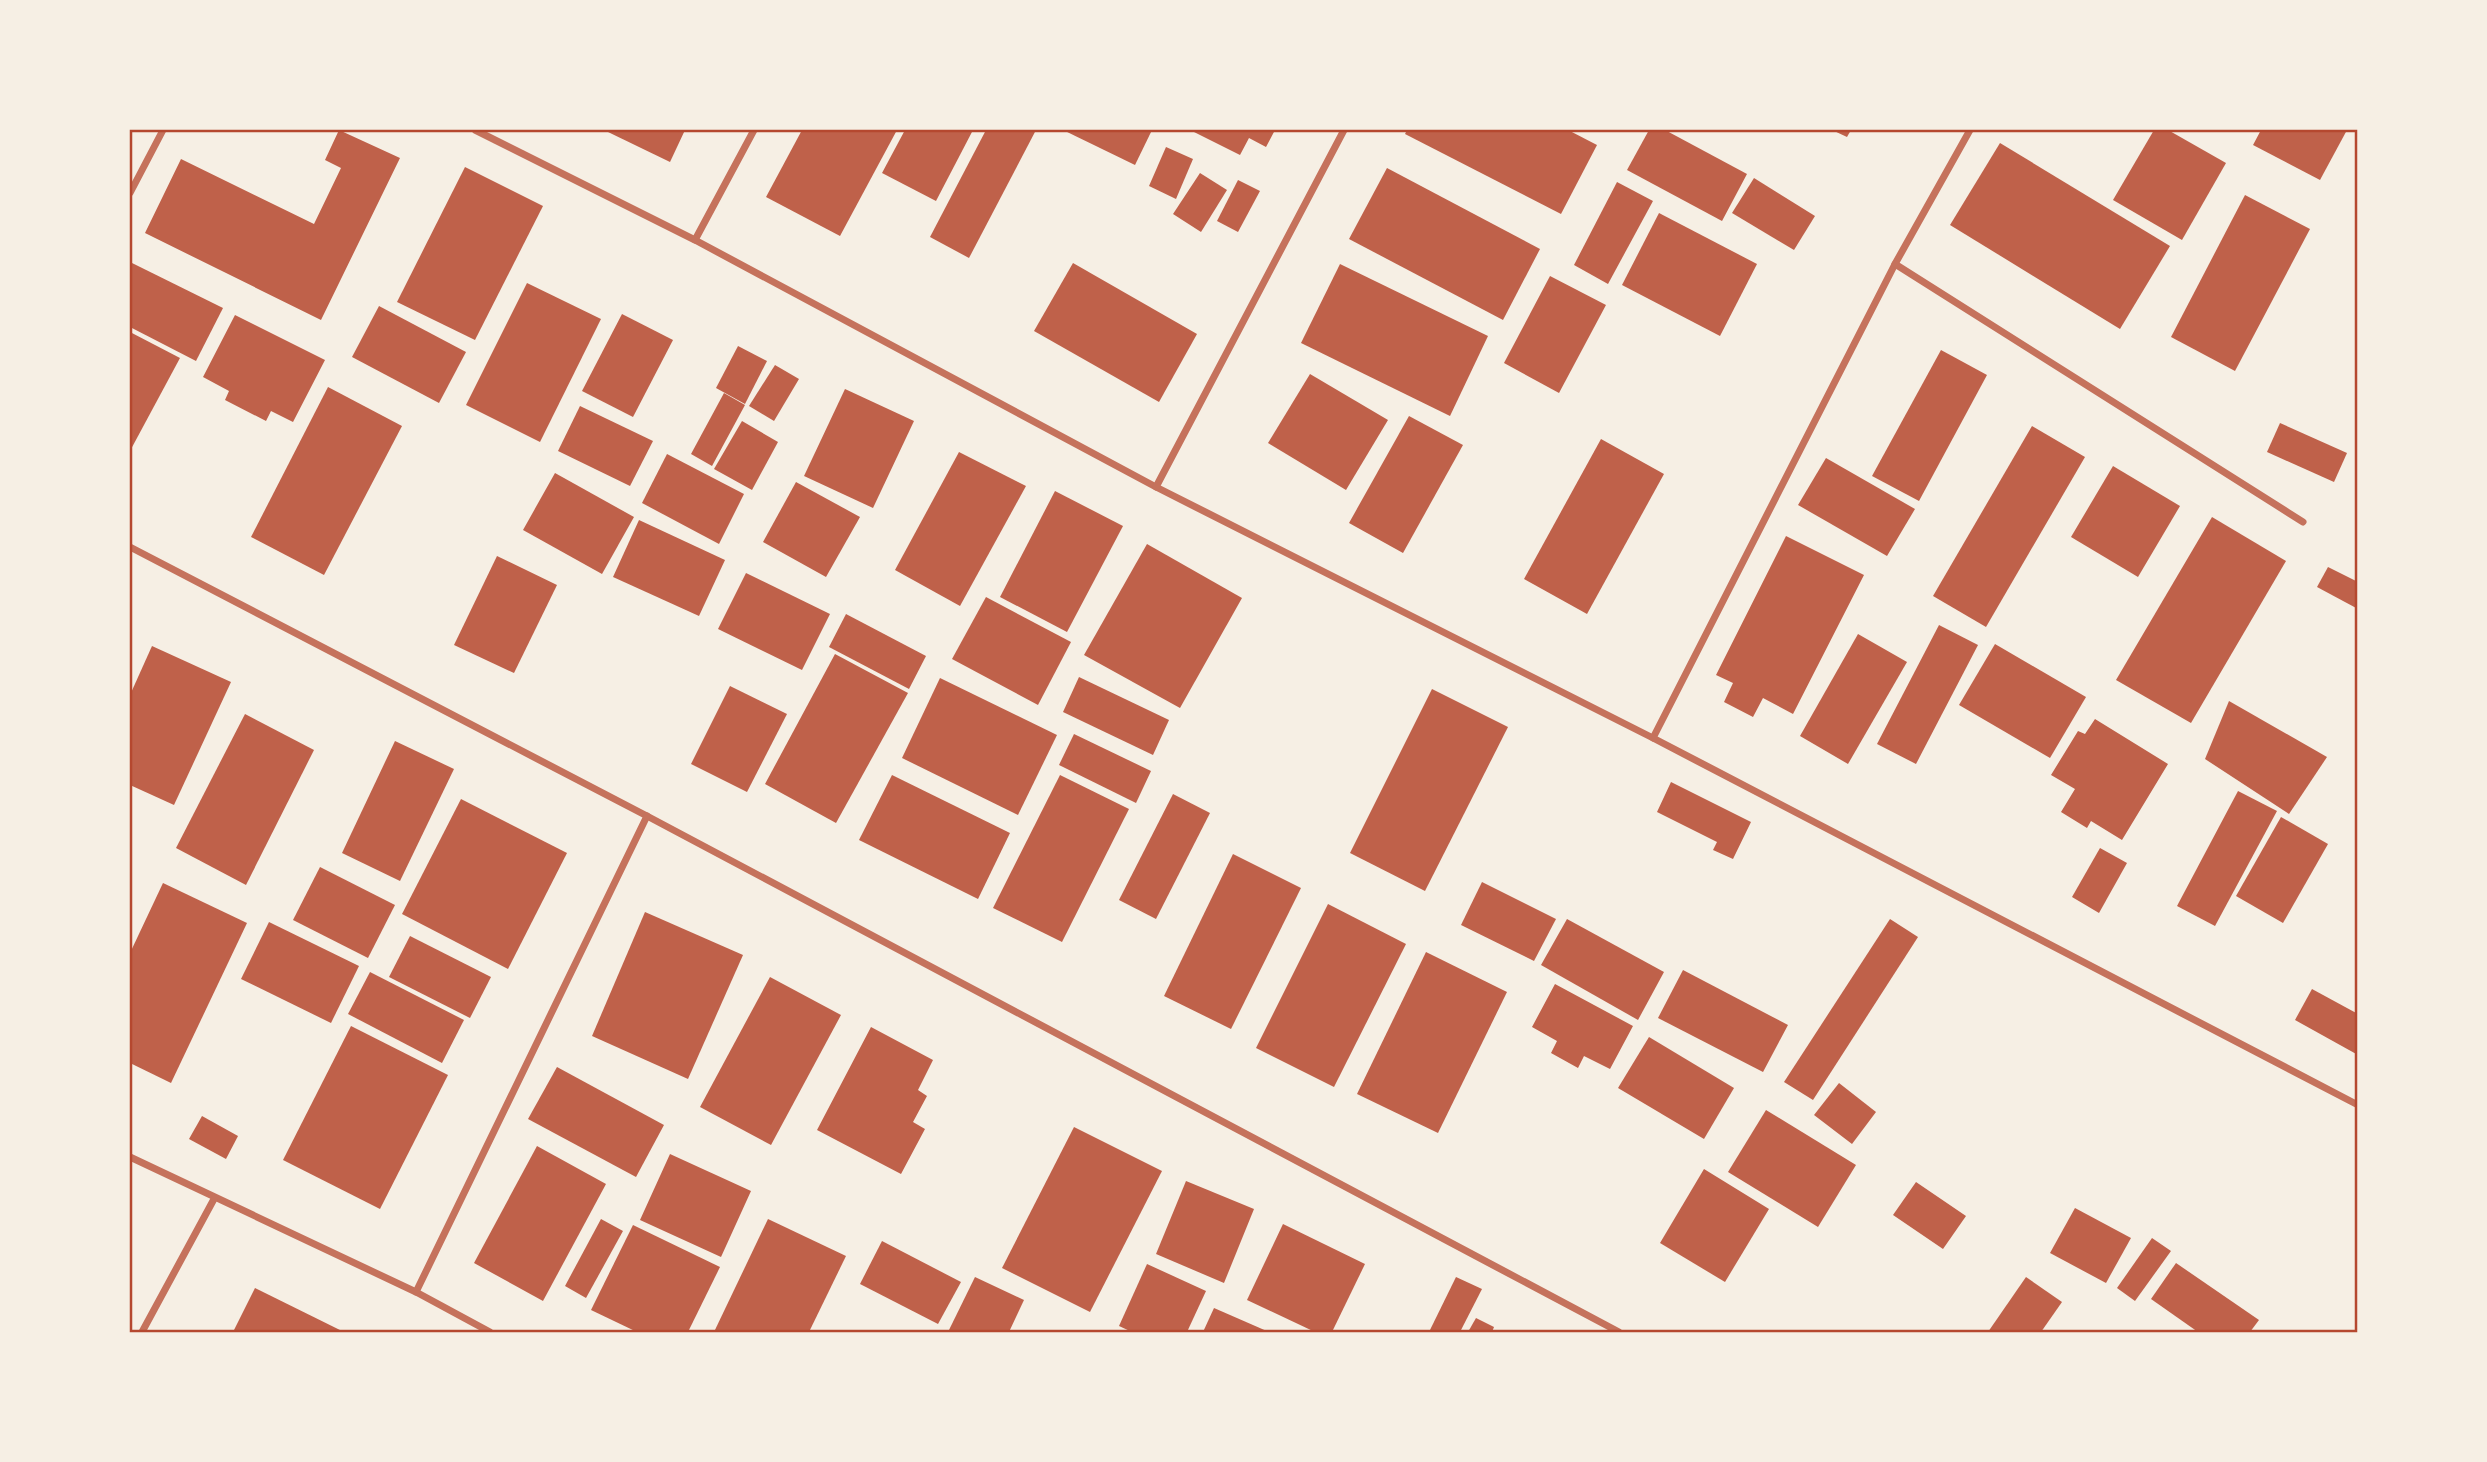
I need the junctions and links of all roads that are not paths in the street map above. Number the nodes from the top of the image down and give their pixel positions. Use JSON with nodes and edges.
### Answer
{"nodes":[{"id":1,"x":163,"y":130,"type":"edge"},
{"id":2,"x":475,"y":130,"type":"edge"},
{"id":3,"x":754,"y":130,"type":"edge"},
{"id":4,"x":1344,"y":130,"type":"edge"},
{"id":5,"x":1970,"y":130,"type":"edge"},
{"id":6,"x":130,"y":193,"type":"edge"},
{"id":7,"x":695,"y":240,"type":"junction"},
{"id":8,"x":1895,"y":264,"type":"junction"},
{"id":9,"x":1156,"y":487,"type":"junction"},
{"id":10,"x":2303,"y":522,"type":"dead end"},
{"id":11,"x":130,"y":547,"type":"edge"},
{"id":12,"x":1653,"y":738,"type":"junction"},
{"id":13,"x":647,"y":816,"type":"junction"},
{"id":14,"x":2357,"y":1105,"type":"edge"},
{"id":15,"x":130,"y":1157,"type":"edge"},
{"id":16,"x":214,"y":1199,"type":"junction"},
{"id":17,"x":416,"y":1292,"type":"junction"},
{"id":18,"x":142,"y":1332,"type":"edge"},
{"id":19,"x":489,"y":1332,"type":"edge"},
{"id":20,"x":1619,"y":1332,"type":"edge"}],
"edges":[{"from":1,"to":6,"type":"street"},
{"from":2,"to":7,"type":"street"},
{"from":3,"to":7,"type":"street"},
{"from":4,"to":9,"type":"street"},
{"from":5,"to":8,"type":"street"},
{"from":7,"to":9,"type":"street"},
{"from":8,"to":10,"type":"street"},
{"from":8,"to":12,"type":"street"},
{"from":9,"to":12,"type":"street"},
{"from":11,"to":13,"type":"street"},
{"from":12,"to":14,"type":"street"},
{"from":13,"to":17,"type":"street"},
{"from":13,"to":20,"type":"street"},
{"from":15,"to":16,"type":"street"},
{"from":16,"to":17,"type":"street"},
{"from":16,"to":18,"type":"street"},
{"from":17,"to":19,"type":"street"}]}
